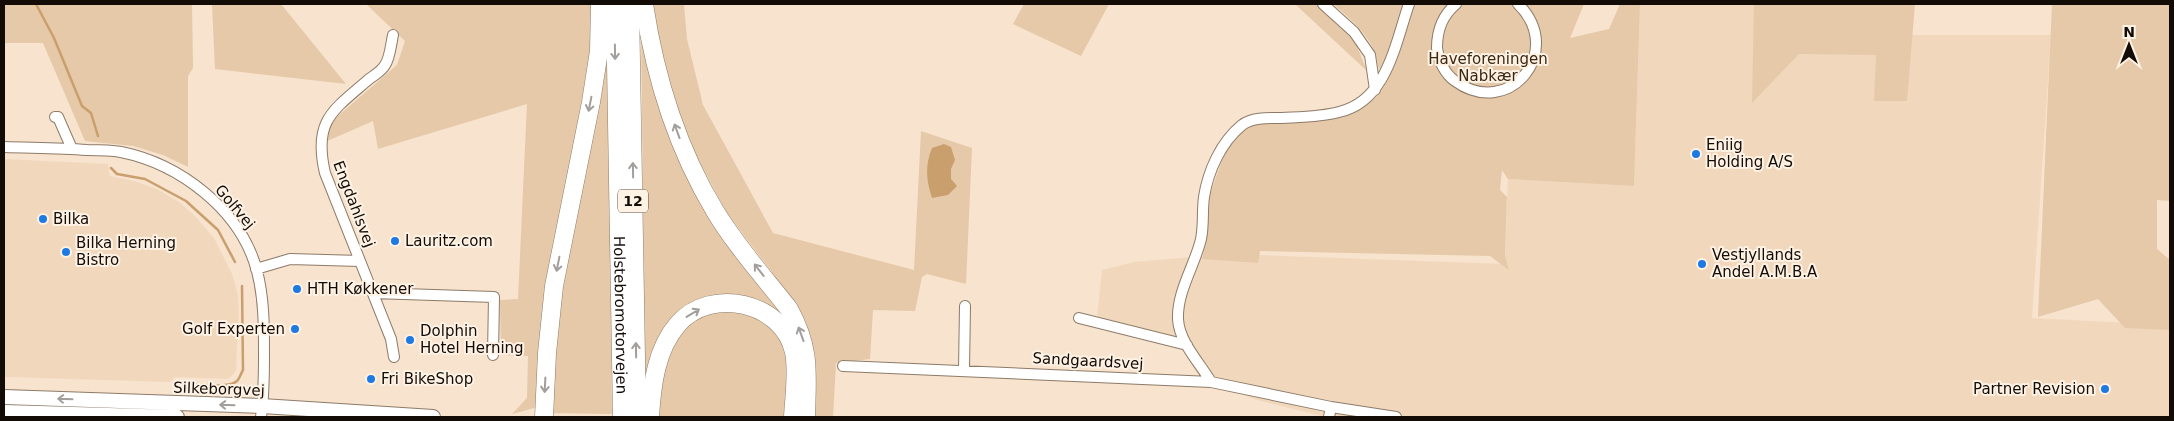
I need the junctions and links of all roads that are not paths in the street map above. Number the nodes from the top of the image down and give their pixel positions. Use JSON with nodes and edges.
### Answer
{"nodes":[{"id":1,"x":600,"y":4,"type":"edge"},
{"id":2,"x":614,"y":4,"type":"edge"},
{"id":3,"x":630,"y":4,"type":"edge"},
{"id":4,"x":644,"y":4,"type":"edge"},
{"id":5,"x":1323,"y":4,"type":"edge"},
{"id":6,"x":1409,"y":4,"type":"edge"},
{"id":7,"x":1456,"y":4,"type":"edge"},
{"id":8,"x":1518,"y":4,"type":"edge"},
{"id":9,"x":393,"y":35,"type":"dead end"},
{"id":10,"x":1375,"y":90,"type":"junction"},
{"id":11,"x":55,"y":117,"type":"dead end"},
{"id":12,"x":4,"y":147,"type":"edge"},
{"id":13,"x":72,"y":149,"type":"junction"},
{"id":14,"x":360,"y":261,"type":"junction"},
{"id":15,"x":256,"y":269,"type":"junction"},
{"id":16,"x":373,"y":293,"type":"junction"},
{"id":17,"x":965,"y":306,"type":"dead end"},
{"id":18,"x":1079,"y":318,"type":"dead end"},
{"id":19,"x":1187,"y":345,"type":"junction"},
{"id":20,"x":493,"y":355,"type":"dead end"},
{"id":21,"x":394,"y":357,"type":"dead end"},
{"id":22,"x":843,"y":366,"type":"dead end"},
{"id":23,"x":964,"y":370,"type":"junction"},
{"id":24,"x":1211,"y":382,"type":"junction"},
{"id":25,"x":4,"y":397,"type":"edge"},
{"id":26,"x":640,"y":404,"type":"edge"},
{"id":27,"x":4,"y":412,"type":"edge"},
{"id":28,"x":262,"y":412,"type":"edge"},
{"id":29,"x":1330,"y":412,"type":"edge"},
{"id":30,"x":177,"y":417,"type":"edge"},
{"id":31,"x":433,"y":417,"type":"edge"},
{"id":32,"x":544,"y":417,"type":"edge"},
{"id":33,"x":622,"y":417,"type":"edge"},
{"id":34,"x":637,"y":417,"type":"edge"},
{"id":35,"x":793,"y":417,"type":"edge"},
{"id":36,"x":806,"y":417,"type":"edge"},
{"id":37,"x":1396,"y":417,"type":"edge"}],
"edges":[{"from":1,"to":32,"type":"highway","one_way":true},
{"from":2,"to":26,"type":"highway","name":"Holstebromotorvejen","number":"12","one_way":true},
{"from":26,"to":3,"type":"highway","name":"Holstebromotorvejen","number":"12","one_way":true},
{"from":36,"to":4,"type":"highway","one_way":true},
{"from":5,"to":10,"type":"street"},
{"from":6,"to":10,"type":"street"},
{"from":7,"to":8,"type":"street"},
{"from":9,"to":14,"type":"street","name":"Engdahlsvej"},
{"from":10,"to":19,"type":"street"},
{"from":11,"to":13,"type":"street"},
{"from":12,"to":13,"type":"street","name":"Golfvej"},
{"from":13,"to":15,"type":"street","name":"Golfvej"},
{"from":14,"to":15,"type":"street","name":"Engdahlsvej"},
{"from":14,"to":16,"type":"street","name":"Engdahlsvej"},
{"from":15,"to":28,"type":"street","name":"Golfvej"},
{"from":16,"to":20,"type":"street"},
{"from":16,"to":21,"type":"street","name":"Engdahlsvej"},
{"from":17,"to":23,"type":"street"},
{"from":18,"to":19,"type":"street","name":"Sandgaardsvej"},
{"from":19,"to":24,"type":"street"},
{"from":22,"to":23,"type":"street","name":"Sandgaardsvej"},
{"from":23,"to":24,"type":"street","name":"Sandgaardsvej"},
{"from":24,"to":29,"type":"street","name":"Sandgaardsvej"},
{"from":28,"to":25,"type":"main road","name":"Silkeborgvej","one_way":true},
{"from":26,"to":33,"type":"highway","name":"Holstebromotorvejen","number":"12"},
{"from":26,"to":34,"type":"highway","name":"Holstebromotorvejen","number":"12"},
{"from":26,"to":35,"type":"highway","one_way":true},
{"from":27,"to":30,"type":"main road","name":"Silkeborgvej"},
{"from":28,"to":31,"type":"main road","name":"Silkeborgvej"},
{"from":29,"to":37,"type":"street","name":"Sandgaardsvej"}]}
